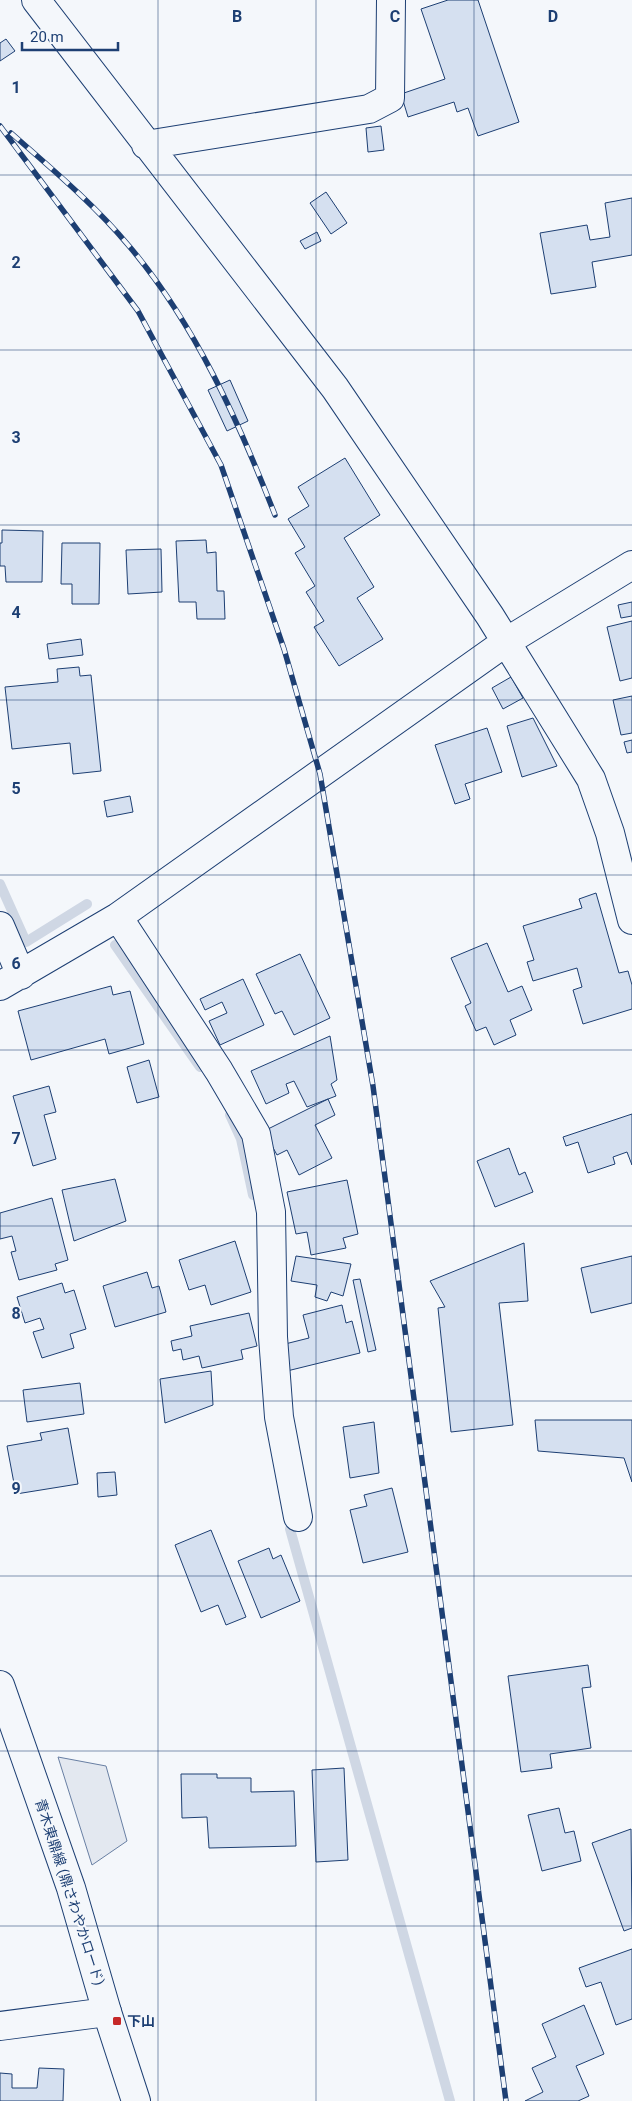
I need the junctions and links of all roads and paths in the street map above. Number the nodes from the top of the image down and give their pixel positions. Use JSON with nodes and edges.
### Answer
{"nodes":[{"id":1,"x":36,"y":0,"type":"edge"},
{"id":2,"x":391,"y":0,"type":"edge"},
{"id":3,"x":146,"y":145,"type":"junction"},
{"id":4,"x":632,"y":565,"type":"edge"},
{"id":5,"x":506,"y":642,"type":"junction"},
{"id":6,"x":118,"y":917,"type":"junction"},
{"id":7,"x":632,"y":920,"type":"edge"},
{"id":8,"x":0,"y":926,"type":"edge"},
{"id":9,"x":11,"y":981,"type":"edge"},
{"id":10,"x":298,"y":1517,"type":"dead end"},
{"id":11,"x":0,"y":1685,"type":"edge"},
{"id":12,"x":107,"y":2012,"type":"junction"},
{"id":13,"x":0,"y":2026,"type":"edge"},
{"id":14,"x":136,"y":2101,"type":"edge"}],
"edges":[{"from":1,"to":3,"type":"street"},
{"from":2,"to":3,"type":"street"},
{"from":3,"to":5,"type":"street"},
{"from":4,"to":5,"type":"street"},
{"from":5,"to":6,"type":"street"},
{"from":5,"to":7,"type":"street"},
{"from":6,"to":9,"type":"street"},
{"from":6,"to":10,"type":"street"},
{"from":8,"to":9,"type":"street"},
{"from":11,"to":12,"type":"street","name":"青木東鼎線 (鼎さわやかロード)"},
{"from":12,"to":13,"type":"street"},
{"from":12,"to":14,"type":"street","name":"青木東鼎線 (鼎さわやかロード)"}]}
